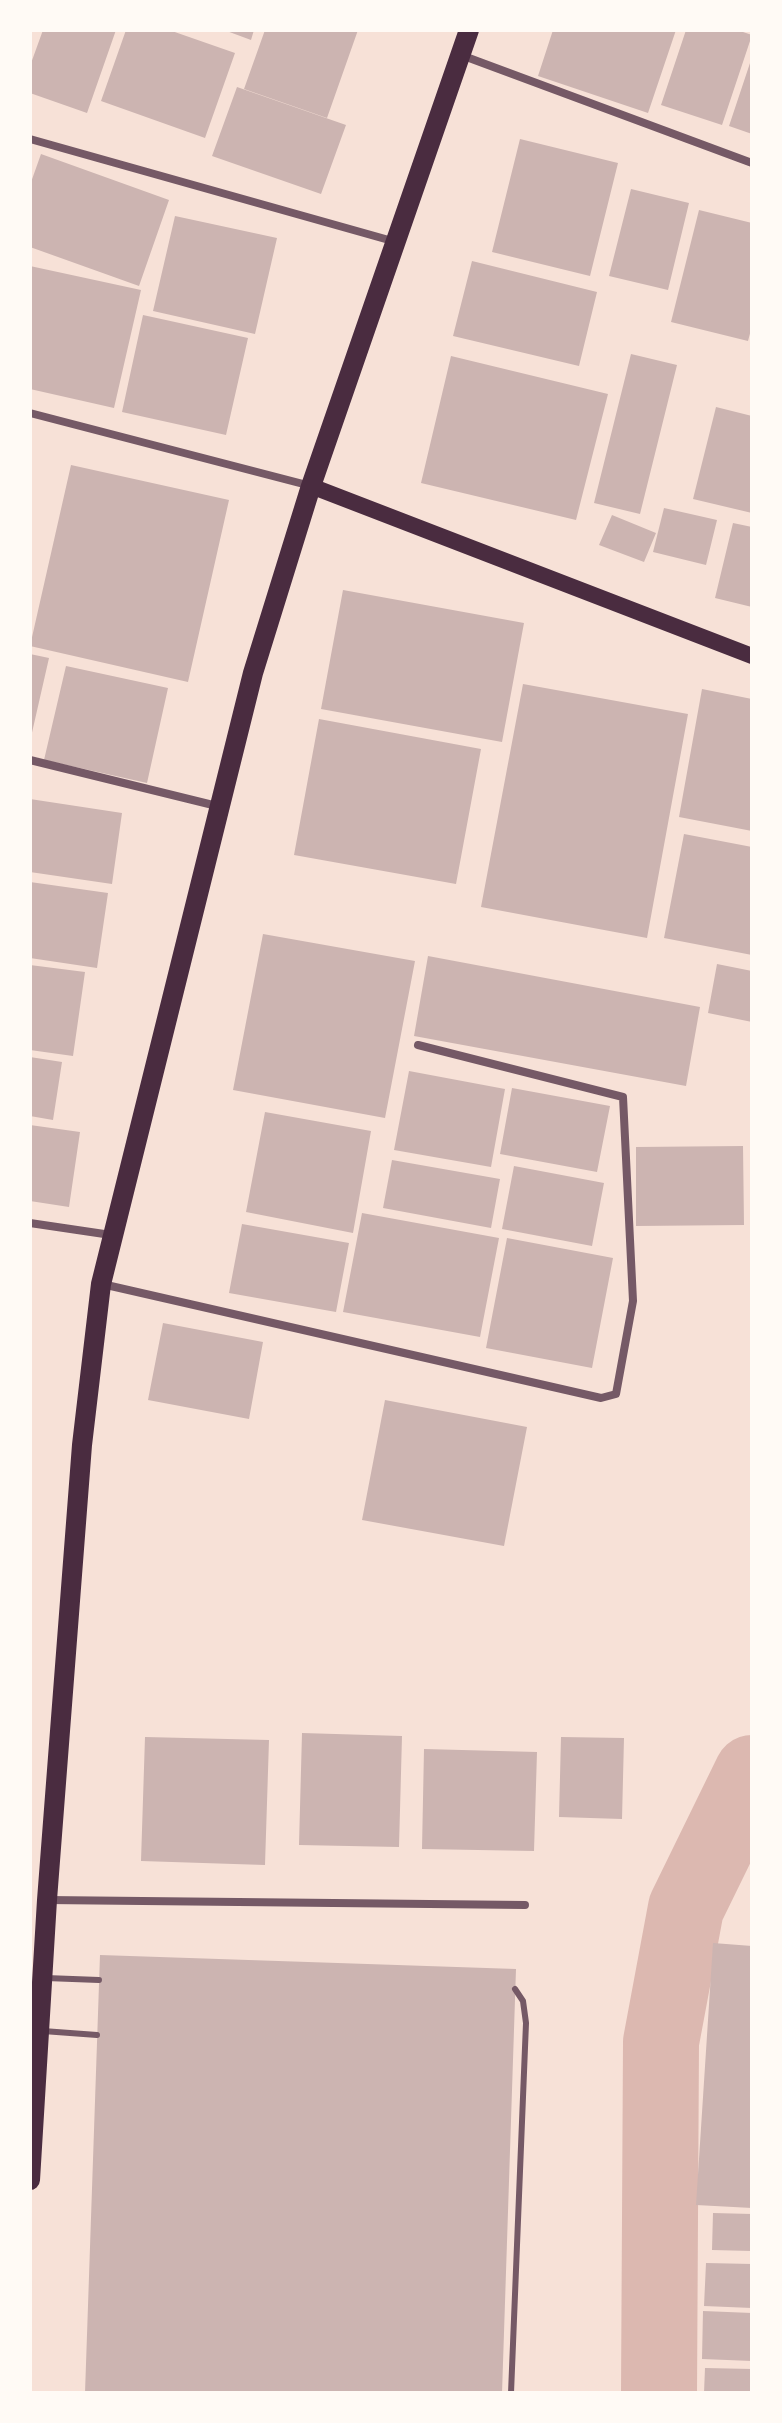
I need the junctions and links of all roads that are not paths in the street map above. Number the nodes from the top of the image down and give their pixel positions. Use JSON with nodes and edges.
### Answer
{"nodes":[{"id":1,"x":469,"y":30,"type":"edge"},
{"id":2,"x":461,"y":55,"type":"junction"},
{"id":3,"x":30,"y":139,"type":"edge"},
{"id":4,"x":752,"y":163,"type":"edge"},
{"id":5,"x":396,"y":243,"type":"junction"},
{"id":6,"x":30,"y":413,"type":"edge"},
{"id":7,"x":311,"y":486,"type":"junction"},
{"id":8,"x":752,"y":656,"type":"edge"},
{"id":9,"x":30,"y":760,"type":"edge"},
{"id":10,"x":217,"y":806,"type":"junction"},
{"id":11,"x":418,"y":1045,"type":"dead end"},
{"id":12,"x":30,"y":1223,"type":"edge"},
{"id":13,"x":111,"y":1235,"type":"junction"},
{"id":14,"x":101,"y":1284,"type":"junction"},
{"id":15,"x":47,"y":1900,"type":"junction"},
{"id":16,"x":525,"y":1905,"type":"dead end"},
{"id":17,"x":42,"y":1978,"type":"junction"},
{"id":18,"x":99,"y":1980,"type":"dead end"},
{"id":19,"x":515,"y":1989,"type":"dead end"},
{"id":20,"x":40,"y":2031,"type":"junction"},
{"id":21,"x":97,"y":2035,"type":"dead end"},
{"id":22,"x":30,"y":2180,"type":"edge"},
{"id":23,"x":511,"y":2393,"type":"edge"}],
"edges":[{"from":1,"to":2,"type":"main road"},
{"from":2,"to":4,"type":"street"},
{"from":2,"to":5,"type":"main road"},
{"from":3,"to":5,"type":"street"},
{"from":5,"to":7,"type":"main road"},
{"from":6,"to":7,"type":"street"},
{"from":7,"to":8,"type":"main road"},
{"from":7,"to":10,"type":"main road"},
{"from":9,"to":10,"type":"street"},
{"from":10,"to":13,"type":"main road"},
{"from":11,"to":14,"type":"street"},
{"from":12,"to":13,"type":"street"},
{"from":13,"to":14,"type":"main road"},
{"from":14,"to":15,"type":"main road"},
{"from":15,"to":16,"type":"street"},
{"from":15,"to":17,"type":"main road"},
{"from":17,"to":18,"type":"lane"},
{"from":17,"to":20,"type":"main road"},
{"from":19,"to":23,"type":"lane"},
{"from":20,"to":21,"type":"lane"},
{"from":20,"to":22,"type":"main road"}]}
